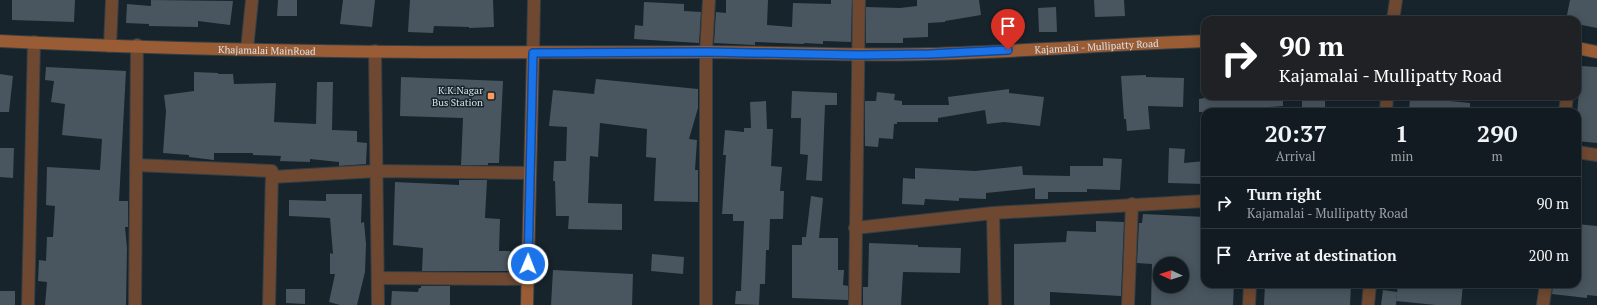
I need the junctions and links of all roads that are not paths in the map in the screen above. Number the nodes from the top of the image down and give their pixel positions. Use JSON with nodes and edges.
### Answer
{"nodes":[{"id":1,"x":112,"y":0,"type":"edge"},
{"id":2,"x":252,"y":0,"type":"edge"},
{"id":3,"x":534,"y":0,"type":"edge"},
{"id":4,"x":709,"y":0,"type":"edge"},
{"id":5,"x":859,"y":0,"type":"edge"},
{"id":6,"x":1396,"y":0,"type":"edge"},
{"id":7,"x":1394,"y":16,"type":"edge"},
{"id":8,"x":0,"y":41,"type":"edge"},
{"id":9,"x":1201,"y":41,"type":"edge"},
{"id":10,"x":34,"y":42,"type":"junction"},
{"id":11,"x":137,"y":45,"type":"junction"},
{"id":12,"x":110,"y":46,"type":"junction"},
{"id":13,"x":247,"y":49,"type":"junction"},
{"id":14,"x":1581,"y":49,"type":"edge"},
{"id":15,"x":375,"y":51,"type":"junction"},
{"id":16,"x":706,"y":52,"type":"junction"},
{"id":17,"x":1597,"y":52,"type":"edge"},
{"id":18,"x":533,"y":53,"type":"junction"},
{"id":19,"x":859,"y":55,"type":"junction"},
{"id":20,"x":1581,"y":153,"type":"edge"},
{"id":21,"x":1597,"y":155,"type":"edge"},
{"id":22,"x":136,"y":165,"type":"junction"},
{"id":23,"x":377,"y":171,"type":"junction"},
{"id":24,"x":530,"y":173,"type":"junction"},
{"id":25,"x":272,"y":177,"type":"junction"},
{"id":26,"x":1201,"y":201,"type":"edge"},
{"id":27,"x":1132,"y":204,"type":"junction"},
{"id":28,"x":994,"y":213,"type":"junction"},
{"id":29,"x":855,"y":228,"type":"junction"},
{"id":30,"x":378,"y":278,"type":"junction"},
{"id":31,"x":528,"y":279,"type":"junction"},
{"id":32,"x":1250,"y":288,"type":"edge"},
{"id":33,"x":1370,"y":288,"type":"edge"},
{"id":34,"x":1545,"y":288,"type":"edge"},
{"id":35,"x":28,"y":305,"type":"edge"},
{"id":36,"x":135,"y":305,"type":"edge"},
{"id":37,"x":269,"y":305,"type":"edge"},
{"id":38,"x":378,"y":305,"type":"edge"},
{"id":39,"x":527,"y":305,"type":"edge"},
{"id":40,"x":706,"y":305,"type":"edge"},
{"id":41,"x":855,"y":305,"type":"edge"},
{"id":42,"x":996,"y":305,"type":"edge"},
{"id":43,"x":1128,"y":305,"type":"edge"},
{"id":44,"x":1249,"y":305,"type":"edge"},
{"id":45,"x":1368,"y":305,"type":"edge"},
{"id":46,"x":1543,"y":305,"type":"edge"}],
"edges":[{"from":1,"to":12,"type":"street"},
{"from":2,"to":13,"type":"street"},
{"from":3,"to":18,"type":"street"},
{"from":4,"to":16,"type":"street"},
{"from":5,"to":19,"type":"street"},
{"from":6,"to":7,"type":"street"},
{"from":8,"to":10,"type":"main road","name":"Khajamalai MainRoad"},
{"from":9,"to":19,"type":"main road","name":"Kajamalai - Mullipatty Road"},
{"from":10,"to":12,"type":"main road","name":"Khajamalai MainRoad"},
{"from":10,"to":35,"type":"street"},
{"from":11,"to":12,"type":"main road","name":"Khajamalai MainRoad"},
{"from":11,"to":13,"type":"main road","name":"Khajamalai MainRoad"},
{"from":11,"to":22,"type":"street"},
{"from":13,"to":15,"type":"main road","name":"Khajamalai MainRoad"},
{"from":14,"to":17,"type":"main road"},
{"from":15,"to":18,"type":"main road","name":"Khajamalai MainRoad"},
{"from":15,"to":23,"type":"street"},
{"from":16,"to":18,"type":"main road","name":"Kajamalai - Mullipatty Road"},
{"from":16,"to":19,"type":"main road","name":"Kajamalai - Mullipatty Road"},
{"from":16,"to":40,"type":"street"},
{"from":18,"to":24,"type":"main road"},
{"from":19,"to":29,"type":"street"},
{"from":20,"to":21,"type":"street"},
{"from":22,"to":25,"type":"street"},
{"from":22,"to":36,"type":"street"},
{"from":23,"to":24,"type":"street"},
{"from":23,"to":25,"type":"street"},
{"from":23,"to":30,"type":"street"},
{"from":24,"to":31,"type":"main road"},
{"from":25,"to":37,"type":"street"},
{"from":26,"to":27,"type":"street"},
{"from":27,"to":28,"type":"street"},
{"from":27,"to":43,"type":"street"},
{"from":28,"to":29,"type":"street"},
{"from":28,"to":42,"type":"street"},
{"from":29,"to":41,"type":"street"},
{"from":30,"to":31,"type":"street"},
{"from":30,"to":38,"type":"street"},
{"from":31,"to":39,"type":"main road"},
{"from":32,"to":44,"type":"street"},
{"from":33,"to":45,"type":"street"},
{"from":34,"to":46,"type":"street"}]}
